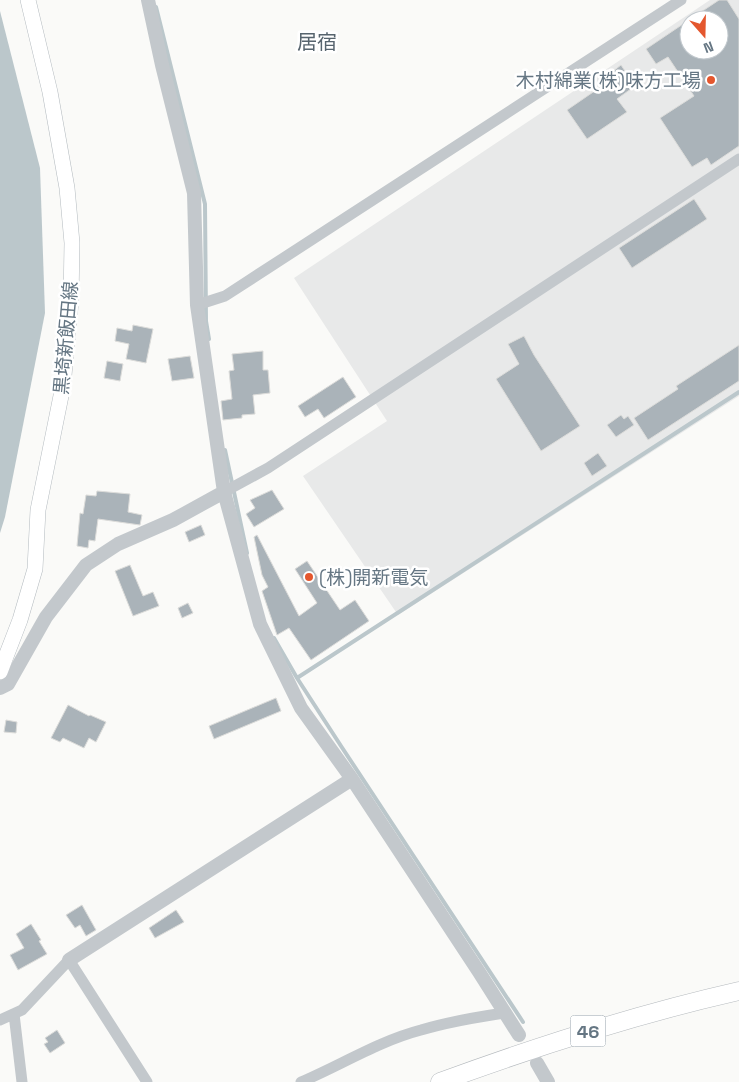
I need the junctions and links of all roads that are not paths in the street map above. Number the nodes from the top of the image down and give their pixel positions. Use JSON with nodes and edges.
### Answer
{"nodes":[{"id":1,"x":28,"y":0,"type":"edge"},
{"id":2,"x":148,"y":0,"type":"edge"},
{"id":3,"x":681,"y":0,"type":"edge"},
{"id":4,"x":739,"y":159,"type":"edge"},
{"id":5,"x":197,"y":305,"type":"junction"},
{"id":6,"x":224,"y":492,"type":"junction"},
{"id":7,"x":0,"y":672,"type":"edge"},
{"id":8,"x":0,"y":688,"type":"edge"},
{"id":9,"x":352,"y":779,"type":"junction"},
{"id":10,"x":69,"y":960,"type":"junction"},
{"id":11,"x":739,"y":991,"type":"edge"},
{"id":12,"x":504,"y":1013,"type":"junction"},
{"id":13,"x":14,"y":1014,"type":"junction"},
{"id":14,"x":0,"y":1020,"type":"edge"},
{"id":15,"x":518,"y":1036,"type":"dead end"},
{"id":16,"x":537,"y":1063,"type":"dead end"},
{"id":17,"x":22,"y":1082,"type":"edge"},
{"id":18,"x":147,"y":1082,"type":"edge"},
{"id":19,"x":302,"y":1082,"type":"edge"},
{"id":20,"x":440,"y":1082,"type":"edge"},
{"id":21,"x":548,"y":1082,"type":"edge"}],
"edges":[{"from":1,"to":7,"type":"main road","name":"黒埼新飯田線"},
{"from":2,"to":5,"type":"street"},
{"from":3,"to":5,"type":"street"},
{"from":4,"to":6,"type":"street"},
{"from":5,"to":6,"type":"street"},
{"from":6,"to":8,"type":"street"},
{"from":6,"to":9,"type":"street"},
{"from":9,"to":10,"type":"street"},
{"from":9,"to":12,"type":"street"},
{"from":10,"to":13,"type":"street"},
{"from":10,"to":18,"type":"street"},
{"from":11,"to":20,"type":"main road","number":"46"},
{"from":12,"to":15,"type":"street"},
{"from":12,"to":19,"type":"street"},
{"from":13,"to":14,"type":"street"},
{"from":13,"to":17,"type":"street"},
{"from":16,"to":21,"type":"street"}]}
